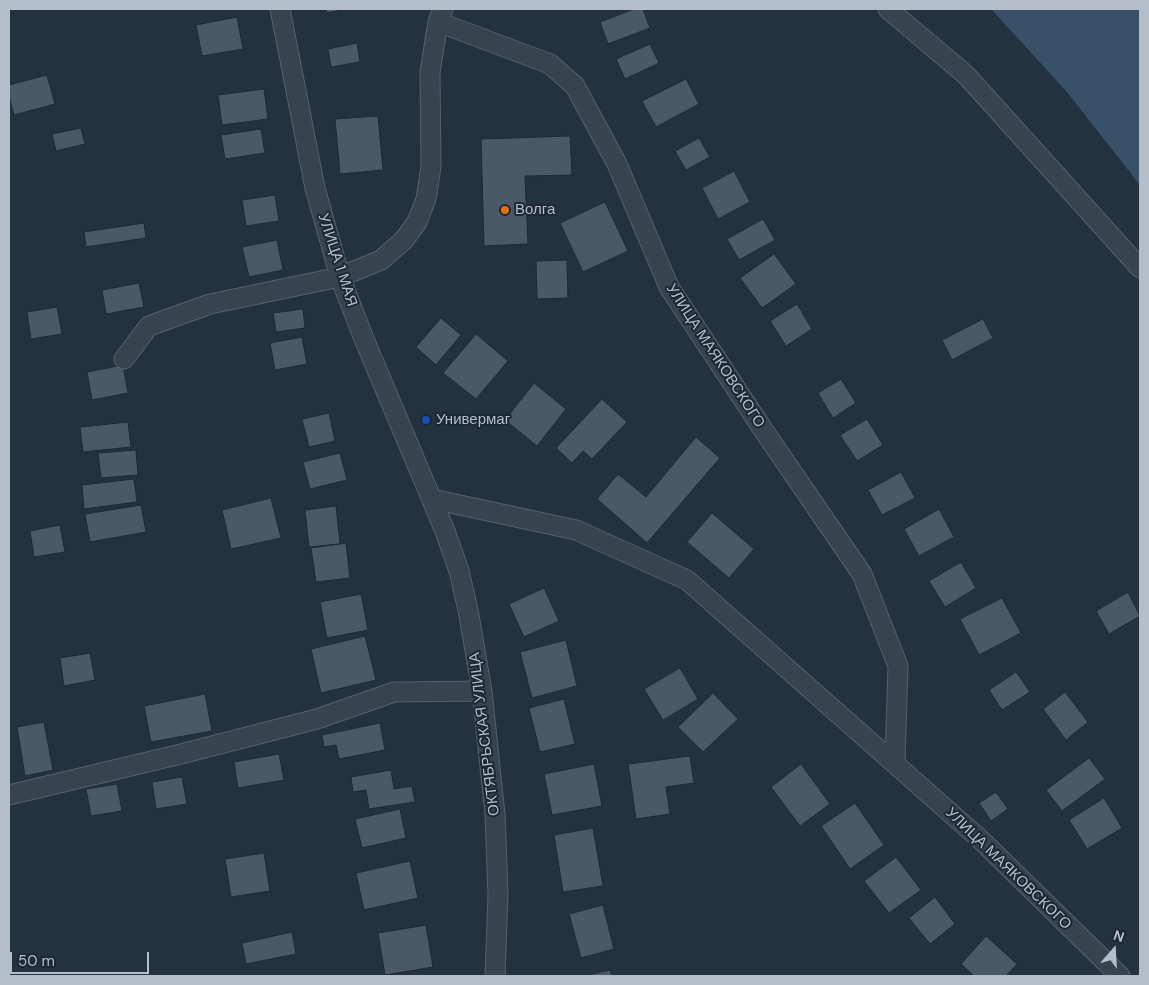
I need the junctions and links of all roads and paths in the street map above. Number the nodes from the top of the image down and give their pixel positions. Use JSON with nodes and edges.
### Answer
{"nodes":[{"id":1,"x":280,"y":9,"type":"edge"},
{"id":2,"x":888,"y":9,"type":"edge"},
{"id":3,"x":440,"y":16,"type":"edge"},
{"id":4,"x":1140,"y":268,"type":"edge"},
{"id":5,"x":340,"y":277,"type":"junction"},
{"id":6,"x":124,"y":358,"type":"dead end"},
{"id":7,"x":432,"y":499,"type":"junction"},
{"id":8,"x":482,"y":691,"type":"junction"},
{"id":9,"x":895,"y":764,"type":"junction"},
{"id":10,"x":9,"y":795,"type":"edge"},
{"id":11,"x":494,"y":976,"type":"edge"},
{"id":12,"x":1120,"y":976,"type":"edge"}],
"edges":[{"from":1,"to":5,"type":"street","name":"УЛИЦА 1 МАЯ"},
{"from":2,"to":4,"type":"street"},
{"from":3,"to":5,"type":"street"},
{"from":3,"to":9,"type":"street","name":"УЛИЦА МАЯКОВСКОГО"},
{"from":5,"to":6,"type":"street"},
{"from":5,"to":7,"type":"street","name":"УЛИЦА 1 МАЯ"},
{"from":7,"to":8,"type":"street","name":"ОКТЯБРЬСКАЯ УЛИЦА"},
{"from":7,"to":9,"type":"street","name":"УЛИЦА МАЯКОВСКОГО"},
{"from":8,"to":10,"type":"street"},
{"from":8,"to":11,"type":"street","name":"ОКТЯБРЬСКАЯ УЛИЦА"},
{"from":9,"to":12,"type":"street","name":"УЛИЦА МАЯКОВСКОГО"}]}
